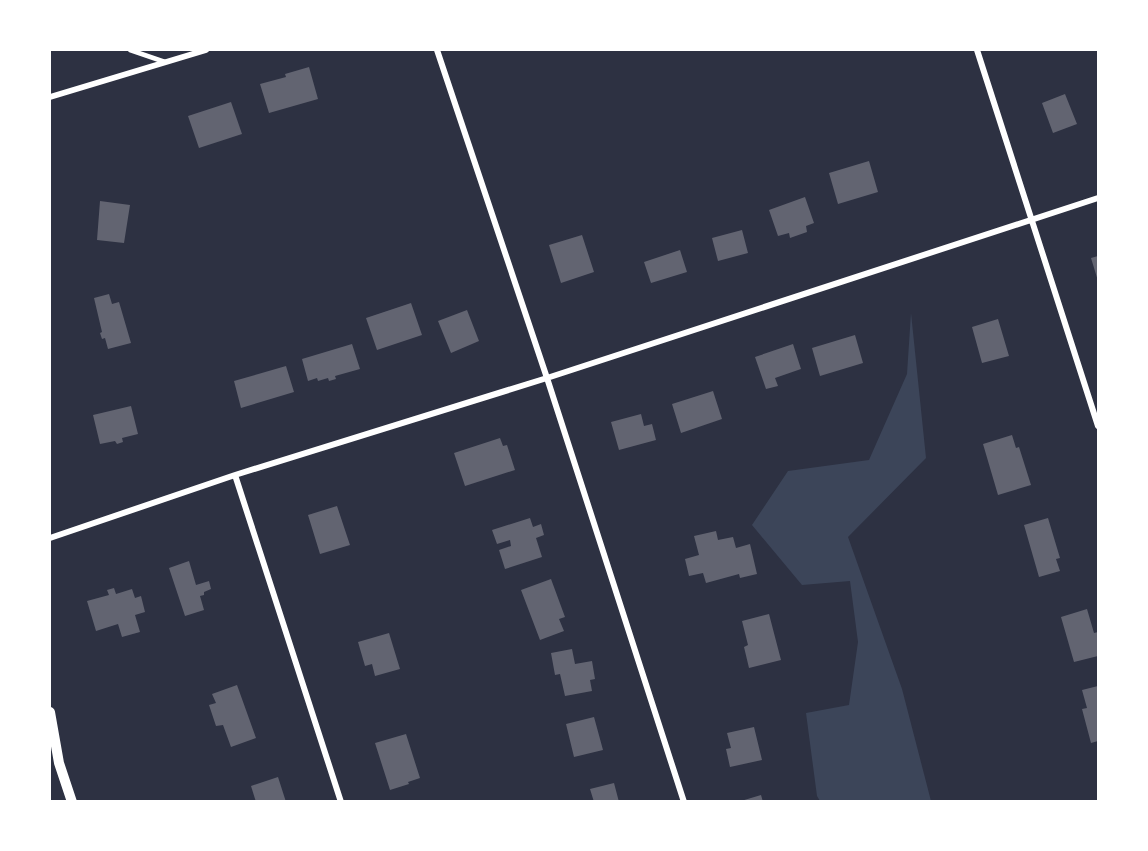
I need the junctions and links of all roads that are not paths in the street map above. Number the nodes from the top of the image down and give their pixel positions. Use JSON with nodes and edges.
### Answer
{"nodes":[{"id":1,"x":130,"y":50,"type":"edge"},
{"id":2,"x":206,"y":50,"type":"edge"},
{"id":3,"x":436,"y":50,"type":"edge"},
{"id":4,"x":977,"y":50,"type":"edge"},
{"id":5,"x":165,"y":62,"type":"junction"},
{"id":6,"x":50,"y":97,"type":"edge"},
{"id":7,"x":1098,"y":198,"type":"edge"},
{"id":8,"x":1032,"y":219,"type":"junction"},
{"id":9,"x":547,"y":378,"type":"junction"},
{"id":10,"x":1098,"y":426,"type":"edge"},
{"id":11,"x":235,"y":475,"type":"junction"},
{"id":12,"x":50,"y":538,"type":"edge"},
{"id":13,"x":50,"y":712,"type":"edge"},
{"id":14,"x":72,"y":801,"type":"edge"},
{"id":15,"x":341,"y":801,"type":"edge"},
{"id":16,"x":684,"y":801,"type":"edge"}],
"edges":[{"from":1,"to":5,"type":"lane"},
{"from":2,"to":5,"type":"street"},
{"from":3,"to":9,"type":"street"},
{"from":4,"to":8,"type":"street"},
{"from":5,"to":6,"type":"street"},
{"from":7,"to":8,"type":"street"},
{"from":8,"to":9,"type":"street"},
{"from":8,"to":10,"type":"street"},
{"from":9,"to":11,"type":"street"},
{"from":9,"to":16,"type":"street"},
{"from":11,"to":12,"type":"street"},
{"from":11,"to":15,"type":"street"},
{"from":13,"to":14,"type":"street"}]}
